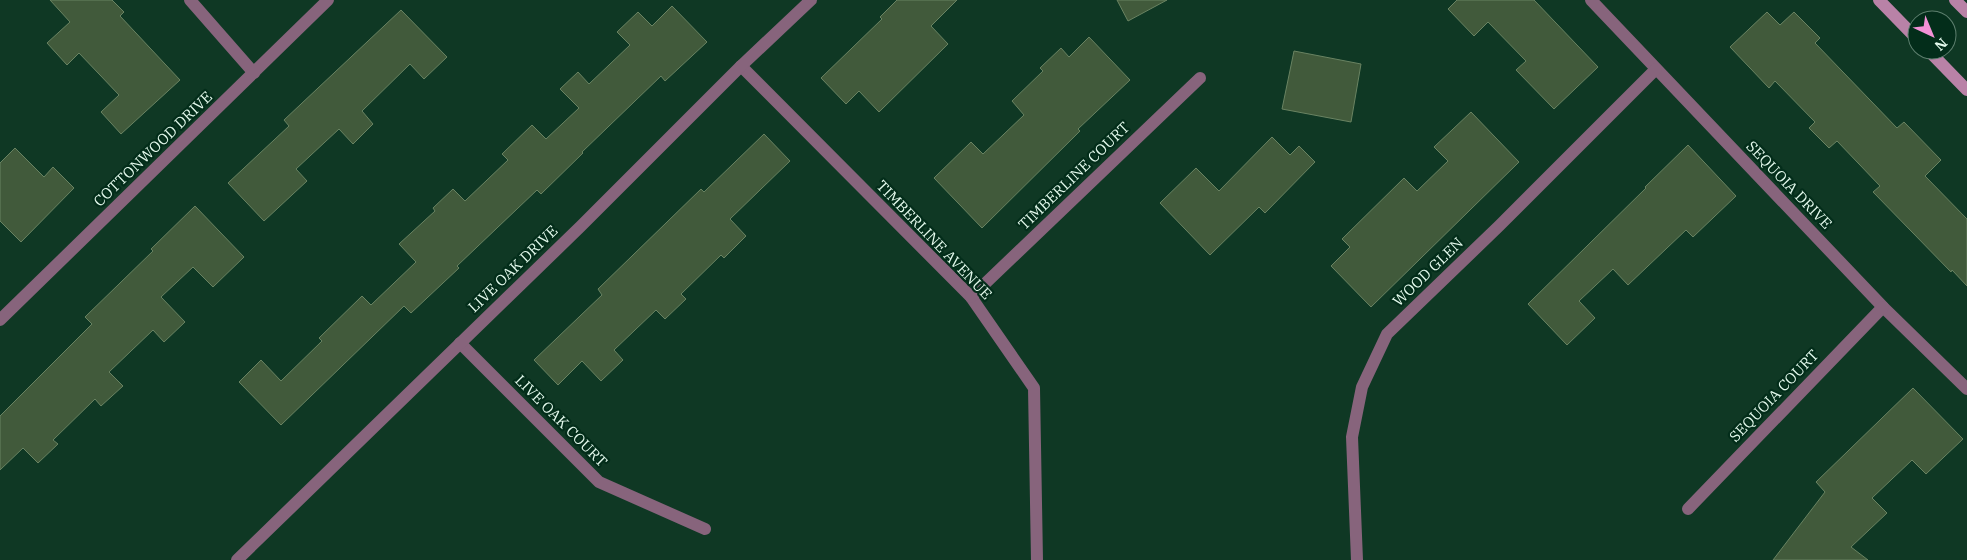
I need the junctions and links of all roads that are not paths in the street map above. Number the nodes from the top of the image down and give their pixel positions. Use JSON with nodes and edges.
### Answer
{"nodes":[{"id":1,"x":190,"y":0,"type":"edge"},
{"id":2,"x":328,"y":0,"type":"edge"},
{"id":3,"x":811,"y":0,"type":"edge"},
{"id":4,"x":1591,"y":0,"type":"edge"},
{"id":5,"x":1879,"y":0,"type":"edge"},
{"id":6,"x":1955,"y":0,"type":"edge"},
{"id":7,"x":1967,"y":12,"type":"edge"},
{"id":8,"x":1907,"y":29,"type":"edge"},
{"id":9,"x":1938,"y":60,"type":"edge"},
{"id":10,"x":741,"y":66,"type":"junction"},
{"id":11,"x":1656,"y":69,"type":"junction"},
{"id":12,"x":254,"y":73,"type":"junction"},
{"id":13,"x":1200,"y":78,"type":"dead end"},
{"id":14,"x":1967,"y":90,"type":"edge"},
{"id":15,"x":971,"y":297,"type":"junction"},
{"id":16,"x":1883,"y":307,"type":"junction"},
{"id":17,"x":1,"y":318,"type":"edge"},
{"id":18,"x":460,"y":343,"type":"junction"},
{"id":19,"x":1967,"y":389,"type":"edge"},
{"id":20,"x":1688,"y":509,"type":"dead end"},
{"id":21,"x":705,"y":529,"type":"dead end"},
{"id":22,"x":237,"y":560,"type":"edge"},
{"id":23,"x":1037,"y":560,"type":"edge"},
{"id":24,"x":1357,"y":560,"type":"edge"}],
"edges":[{"from":1,"to":12,"type":"street"},
{"from":2,"to":12,"type":"street","name":"COTTONWOOD DRIVE"},
{"from":3,"to":10,"type":"street","name":"LIVE OAK DRIVE"},
{"from":4,"to":11,"type":"street","name":"SEQUOIA DRIVE"},
{"from":5,"to":8,"type":"main road"},
{"from":6,"to":7,"type":"main road"},
{"from":9,"to":14,"type":"main road"},
{"from":10,"to":15,"type":"street","name":"TIMBERLINE AVENUE"},
{"from":10,"to":18,"type":"street","name":"LIVE OAK DRIVE"},
{"from":11,"to":16,"type":"street","name":"SEQUOIA DRIVE"},
{"from":11,"to":24,"type":"street","name":"WOOD GLEN"},
{"from":12,"to":17,"type":"street","name":"COTTONWOOD DRIVE"},
{"from":13,"to":15,"type":"street","name":"TIMBERLINE COURT"},
{"from":15,"to":23,"type":"street","name":"TIMBERLINE AVENUE"},
{"from":16,"to":19,"type":"street","name":"SEQUOIA DRIVE"},
{"from":16,"to":20,"type":"street","name":"SEQUOIA COURT"},
{"from":18,"to":21,"type":"street","name":"LIVE OAK COURT"},
{"from":18,"to":22,"type":"street","name":"LIVE OAK DRIVE"}]}
